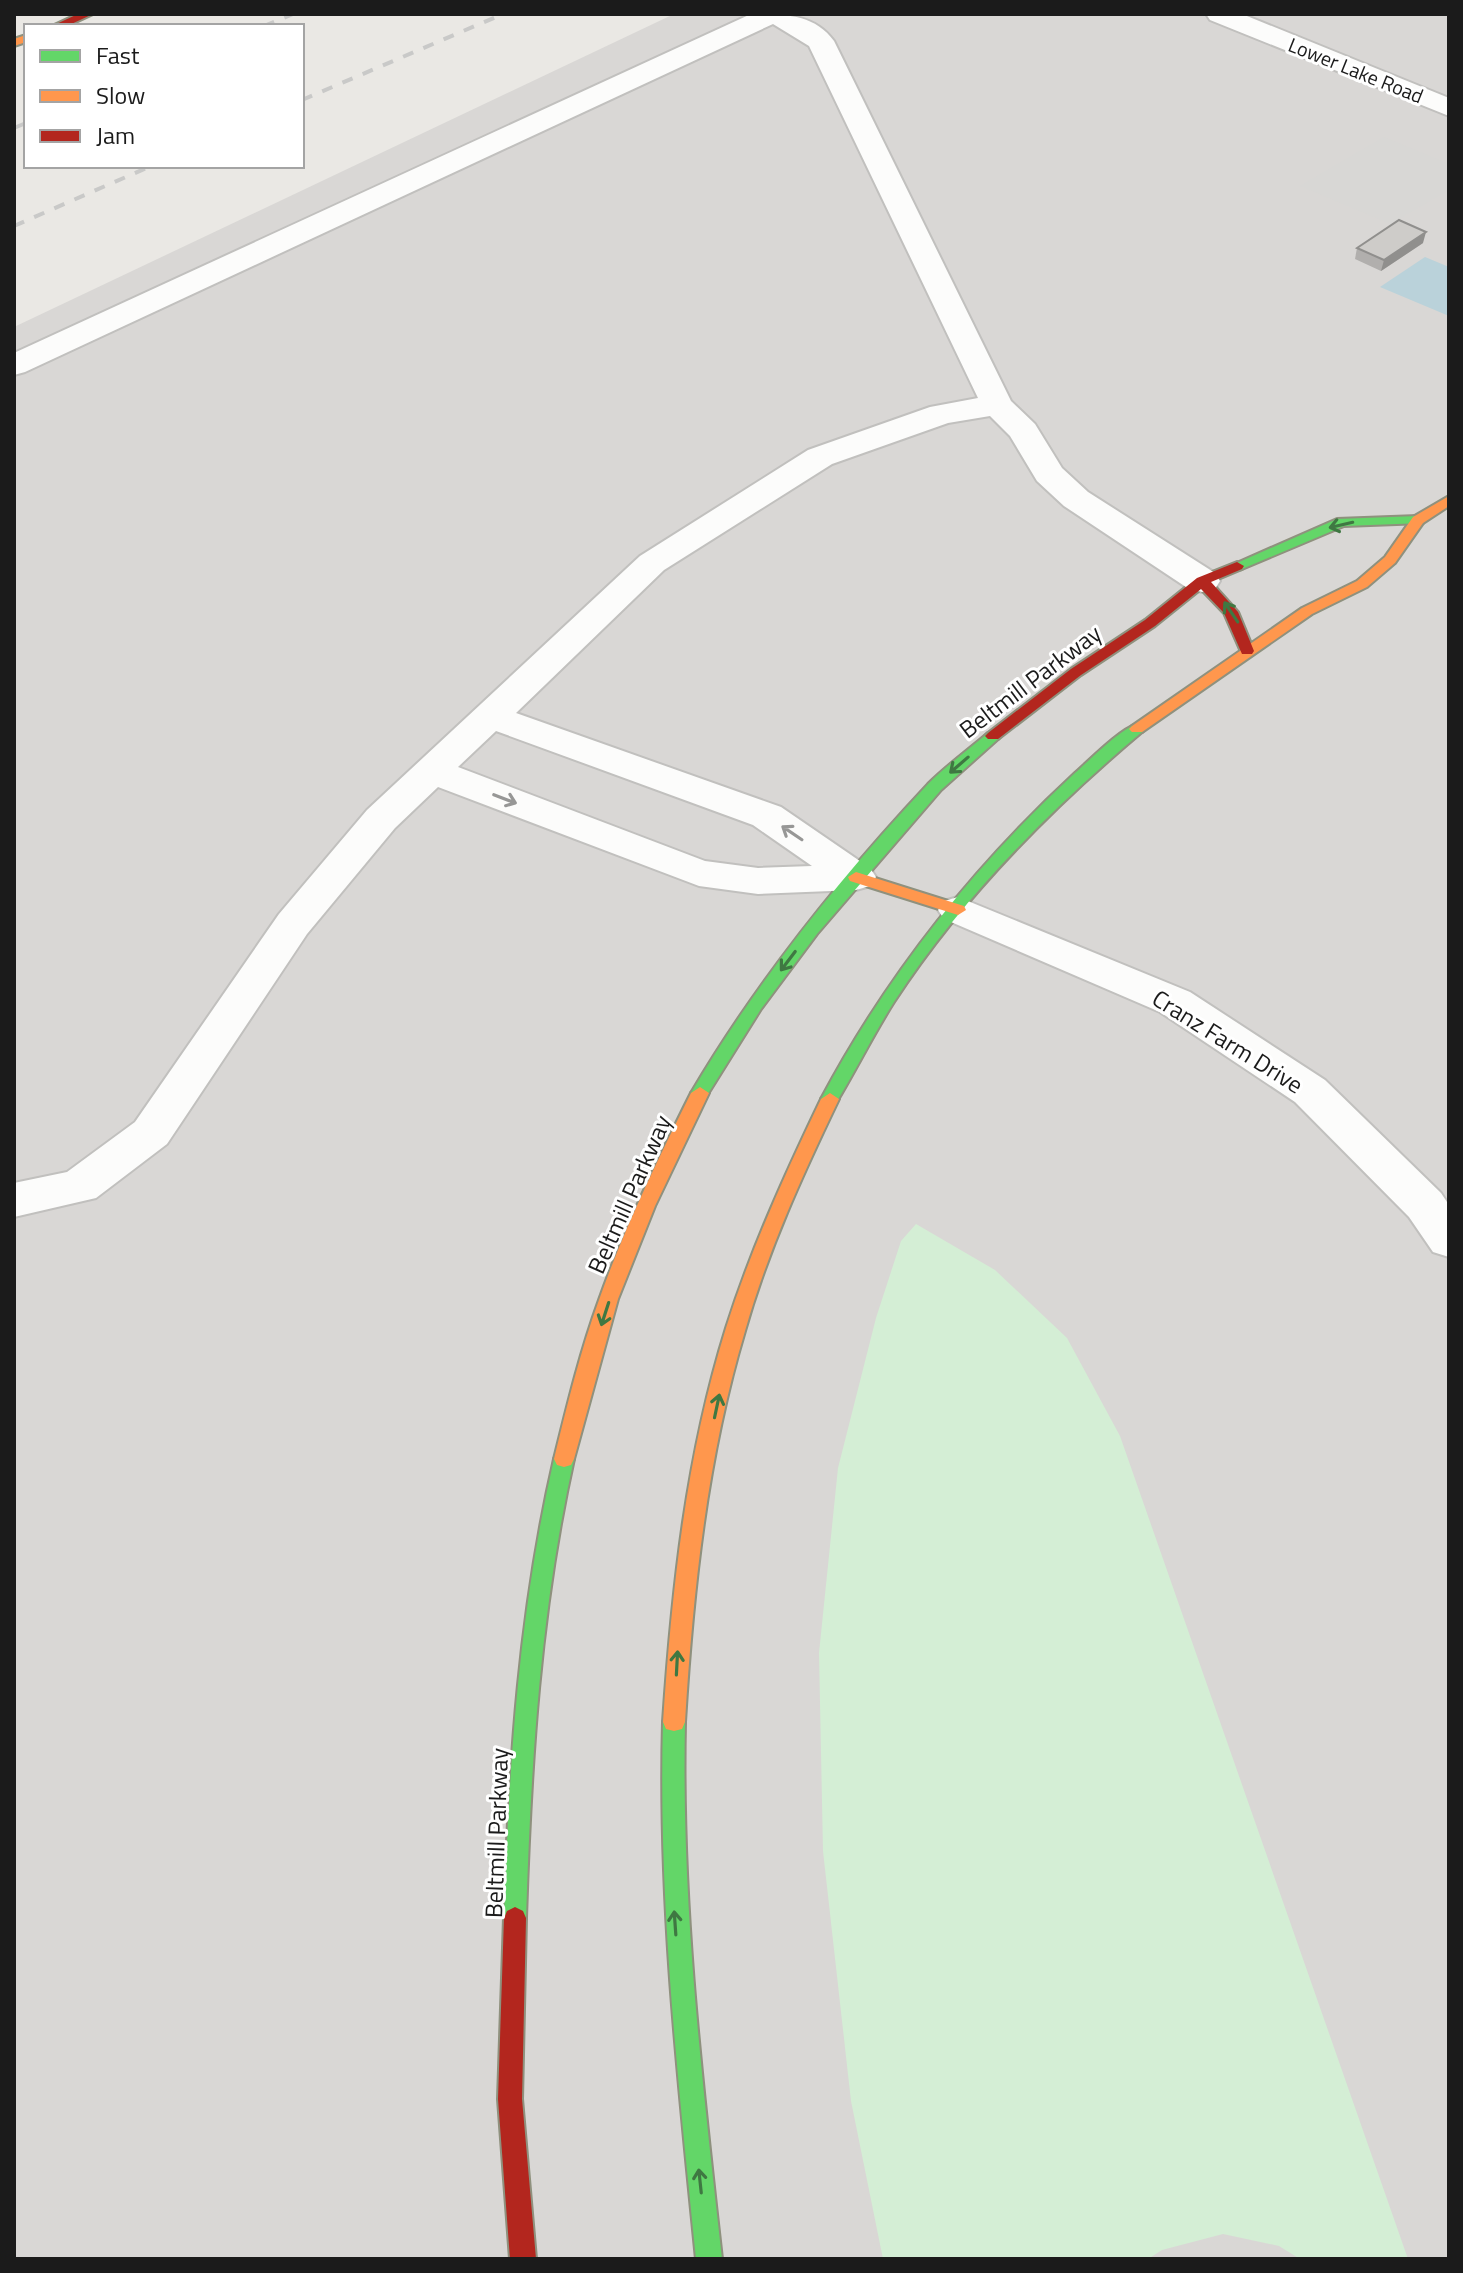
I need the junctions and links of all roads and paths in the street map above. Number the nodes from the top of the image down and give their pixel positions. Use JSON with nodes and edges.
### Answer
{"nodes":[{"id":1,"x":88,"y":14,"type":"edge"},
{"id":2,"x":774,"y":14,"type":"edge"},
{"id":3,"x":1219,"y":14,"type":"edge"},
{"id":4,"x":62,"y":24,"type":"edge"},
{"id":5,"x":1449,"y":108,"type":"edge"},
{"id":6,"x":14,"y":365,"type":"edge"},
{"id":7,"x":997,"y":405,"type":"junction"},
{"id":8,"x":1449,"y":500,"type":"edge"},
{"id":9,"x":1418,"y":520,"type":"junction"},
{"id":10,"x":1202,"y":581,"type":"junction"},
{"id":11,"x":1247,"y":651,"type":"junction"},
{"id":12,"x":489,"y":716,"type":"junction"},
{"id":13,"x":432,"y":771,"type":"junction"},
{"id":14,"x":856,"y":877,"type":"junction"},
{"id":15,"x":958,"y":910,"type":"junction"},
{"id":16,"x":14,"y":1162,"type":"edge"},
{"id":17,"x":32,"y":1196,"type":"edge"},
{"id":18,"x":1449,"y":1240,"type":"edge"},
{"id":19,"x":523,"y":2259,"type":"edge"},
{"id":20,"x":709,"y":2259,"type":"edge"}],
"edges":[{"from":1,"to":4,"type":"street"},
{"from":2,"to":6,"type":"street"},
{"from":2,"to":7,"type":"street"},
{"from":3,"to":5,"type":"street","name":"Lower Lake Road"},
{"from":7,"to":10,"type":"street"},
{"from":7,"to":12,"type":"street"},
{"from":8,"to":9,"type":"street"},
{"from":9,"to":10,"type":"street","name":"Beltmill Parkway","one_way":true},
{"from":9,"to":11,"type":"street"},
{"from":11,"to":10,"type":"street","one_way":true},
{"from":10,"to":14,"type":"street","name":"Beltmill Parkway","one_way":true},
{"from":11,"to":15,"type":"street"},
{"from":12,"to":13,"type":"street"},
{"from":14,"to":12,"type":"street","one_way":true},
{"from":13,"to":14,"type":"street","one_way":true},
{"from":13,"to":17,"type":"street"},
{"from":14,"to":15,"type":"street"},
{"from":14,"to":19,"type":"street","name":"Beltmill Parkway","one_way":true},
{"from":15,"to":18,"type":"street","name":"Cranz Farm Drive"},
{"from":20,"to":15,"type":"street","one_way":true},
{"from":16,"to":17,"type":"street"}]}
